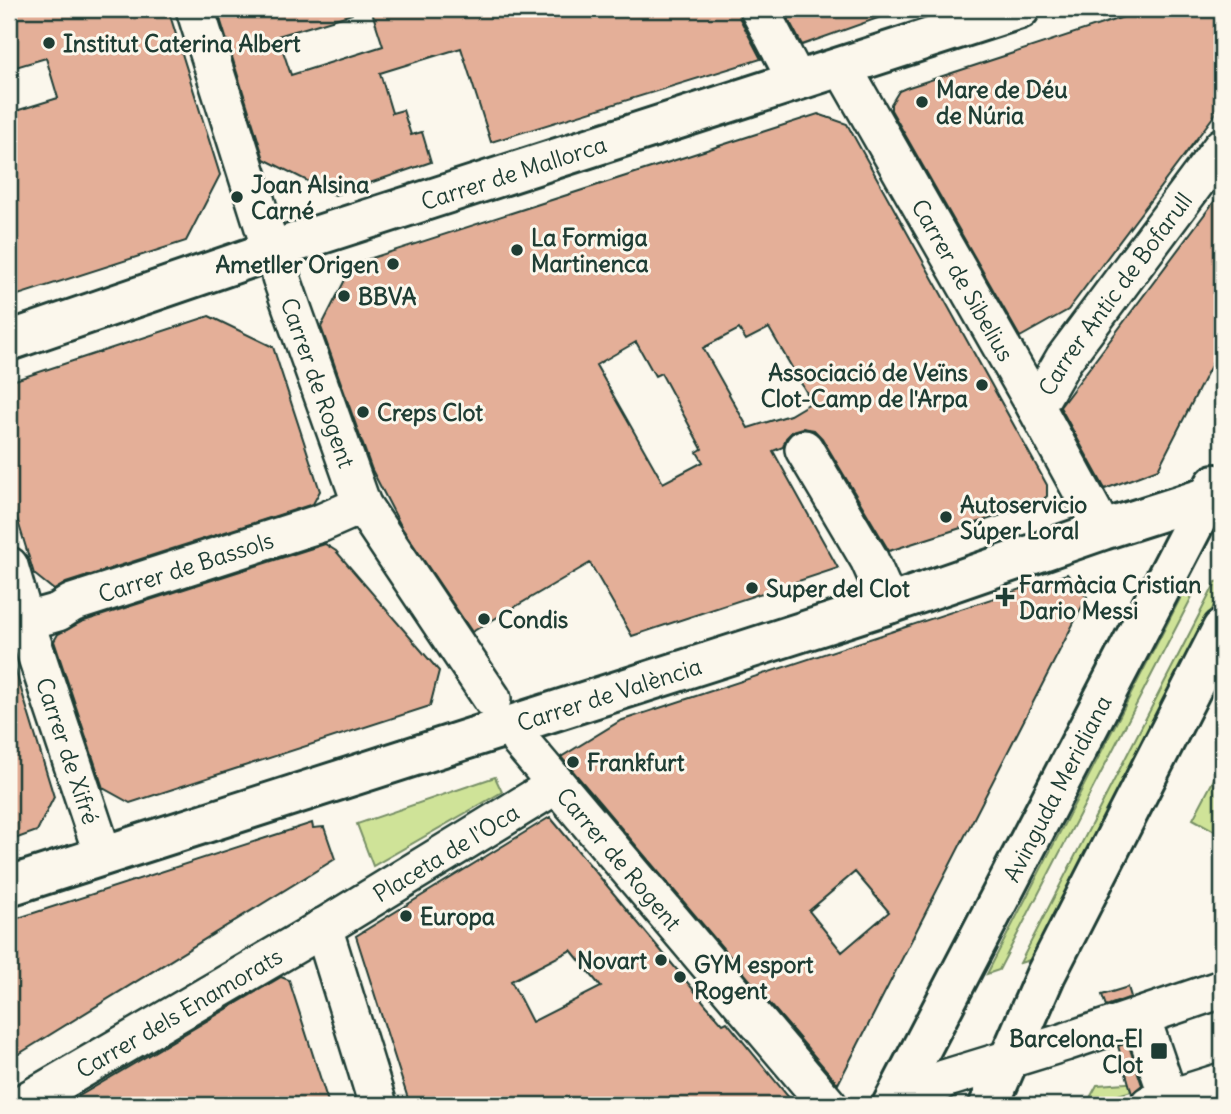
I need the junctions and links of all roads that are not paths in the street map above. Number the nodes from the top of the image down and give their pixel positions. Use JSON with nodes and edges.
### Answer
{"nodes":[{"id":1,"x":195,"y":9,"type":"edge"},
{"id":2,"x":759,"y":9,"type":"edge"},
{"id":3,"x":1020,"y":9,"type":"edge"},
{"id":4,"x":842,"y":67,"type":"junction"},
{"id":5,"x":797,"y":81,"type":"junction"},
{"id":6,"x":1222,"y":147,"type":"edge"},
{"id":7,"x":266,"y":233,"type":"dead end"},
{"id":8,"x":281,"y":277,"type":"dead end"},
{"id":9,"x":9,"y":341,"type":"edge"},
{"id":10,"x":1036,"y":407,"type":"junction"},
{"id":11,"x":804,"y":449,"type":"dead end"},
{"id":12,"x":1217,"y":487,"type":"edge"},
{"id":13,"x":362,"y":505,"type":"junction"},
{"id":14,"x":1103,"y":530,"type":"junction"},
{"id":15,"x":9,"y":566,"type":"edge"},
{"id":16,"x":889,"y":604,"type":"junction"},
{"id":17,"x":17,"y":624,"type":"edge"},
{"id":18,"x":1222,"y":629,"type":"edge"},
{"id":19,"x":492,"y":699,"type":"dead end"},
{"id":20,"x":520,"y":741,"type":"dead end"},
{"id":21,"x":556,"y":785,"type":"junction"},
{"id":22,"x":103,"y":855,"type":"junction"},
{"id":23,"x":9,"y":886,"type":"edge"},
{"id":24,"x":330,"y":923,"type":"junction"},
{"id":25,"x":1222,"y":989,"type":"edge"},
{"id":26,"x":1141,"y":1017,"type":"junction"},
{"id":27,"x":1010,"y":1060,"type":"junction"},
{"id":28,"x":1222,"y":1082,"type":"edge"},
{"id":29,"x":1159,"y":1102,"type":"edge"},
{"id":30,"x":20,"y":1105,"type":"edge"},
{"id":31,"x":378,"y":1105,"type":"edge"},
{"id":32,"x":828,"y":1105,"type":"edge"},
{"id":33,"x":892,"y":1105,"type":"edge"},
{"id":34,"x":909,"y":1105,"type":"edge"},
{"id":35,"x":989,"y":1105,"type":"edge"}],
"edges":[{"from":1,"to":7,"type":"street"},
{"from":2,"to":5,"type":"street"},
{"from":3,"to":4,"type":"main road","name":"Carrer de Mallorca"},
{"from":4,"to":5,"type":"main road","name":"Carrer de Mallorca"},
{"from":4,"to":10,"type":"street","name":"Carrer de Sibelius"},
{"from":5,"to":9,"type":"main road","name":"Carrer de Mallorca"},
{"from":6,"to":10,"type":"street","name":"Carrer Antic de Bofarull"},
{"from":8,"to":13,"type":"street","name":"Carrer de Rogent"},
{"from":10,"to":14,"type":"street","name":"Carrer de Sibelius"},
{"from":11,"to":16,"type":"street"},
{"from":12,"to":14,"type":"main road","name":"Carrer de València"},
{"from":12,"to":33,"type":"main road","name":"Avinguda Meridiana"},
{"from":13,"to":17,"type":"street","name":"Carrer de Bassols"},
{"from":13,"to":19,"type":"street","name":"Carrer de Rogent"},
{"from":14,"to":16,"type":"main road","name":"Carrer de València"},
{"from":15,"to":17,"type":"street","name":"Carrer de Xifré"},
{"from":16,"to":22,"type":"main road","name":"Carrer de València"},
{"from":17,"to":22,"type":"street","name":"Carrer de Xifré"},
{"from":18,"to":27,"type":"main road"},
{"from":20,"to":21,"type":"street","name":"Carrer de Rogent"},
{"from":21,"to":24,"type":"street","name":"Placeta de l'Oca"},
{"from":21,"to":32,"type":"street","name":"Carrer de Rogent"},
{"from":22,"to":23,"type":"main road","name":"Carrer de València"},
{"from":24,"to":30,"type":"street","name":"Carrer dels Enamorats"},
{"from":24,"to":31,"type":"street"},
{"from":25,"to":26,"type":"street"},
{"from":26,"to":27,"type":"street"},
{"from":26,"to":29,"type":"street"},
{"from":27,"to":34,"type":"street"},
{"from":27,"to":35,"type":"main road"},
{"from":28,"to":29,"type":"street"}]}
